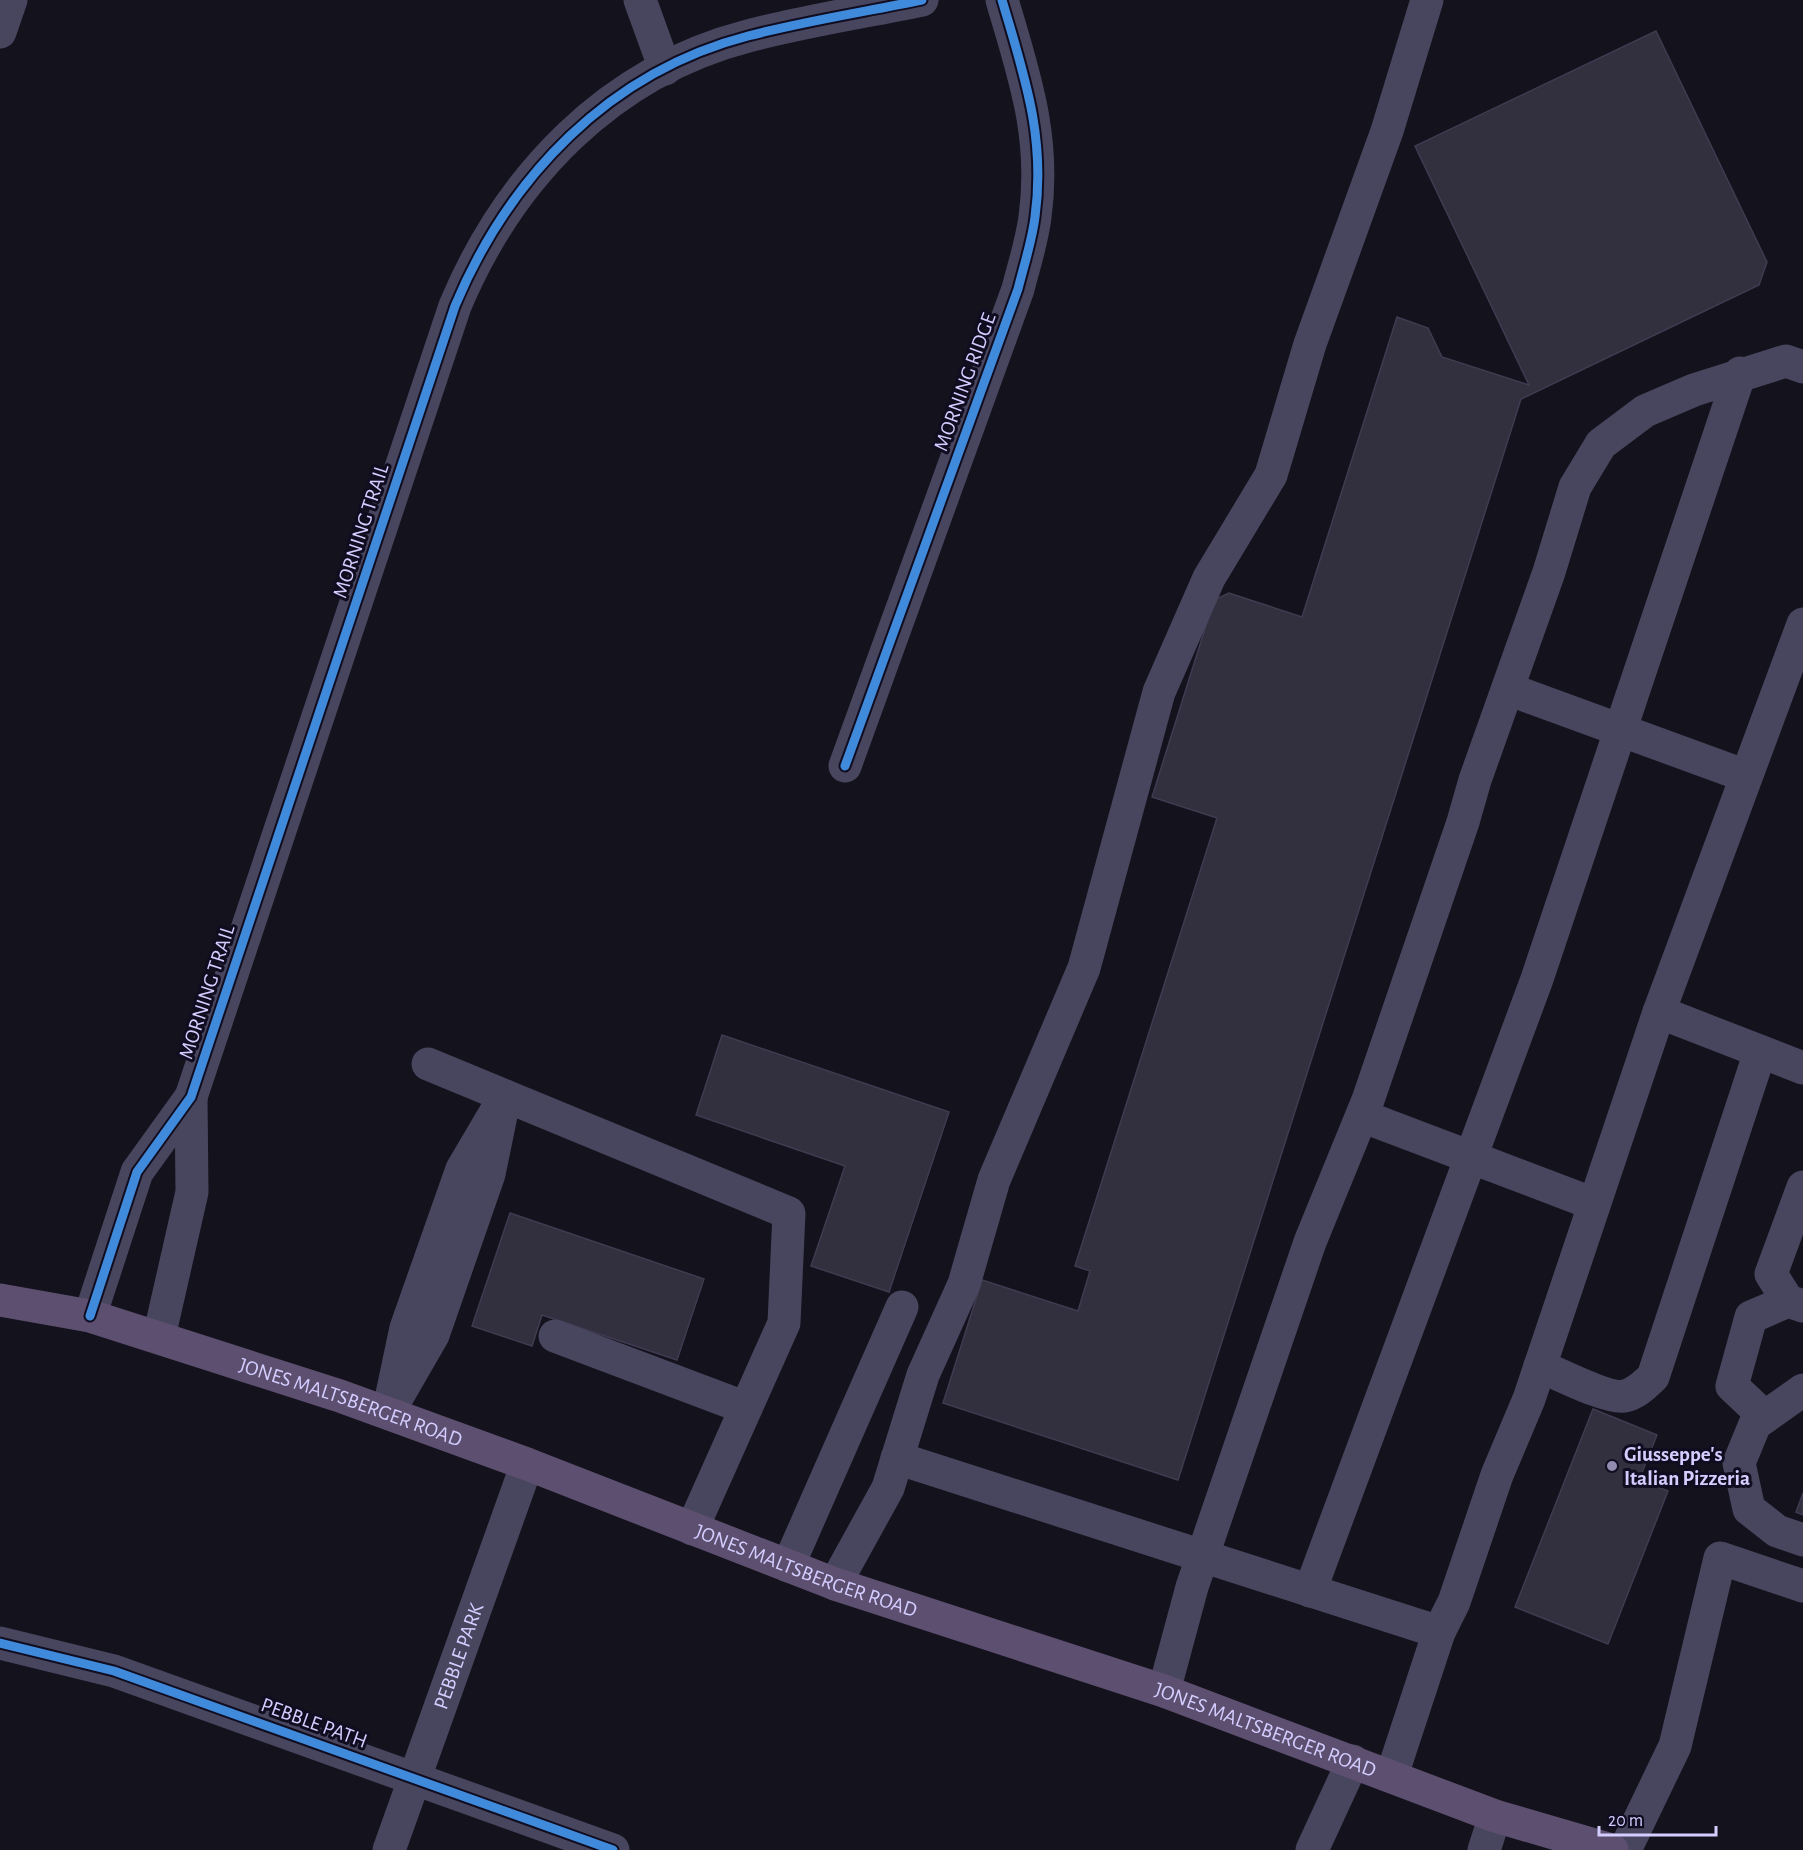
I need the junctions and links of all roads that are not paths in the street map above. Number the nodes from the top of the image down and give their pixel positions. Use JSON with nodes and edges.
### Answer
{"nodes":[{"id":1,"x":11,"y":0,"type":"edge"},
{"id":2,"x":640,"y":0,"type":"edge"},
{"id":3,"x":922,"y":0,"type":"edge"},
{"id":4,"x":1002,"y":0,"type":"edge"},
{"id":5,"x":1427,"y":0,"type":"edge"},
{"id":6,"x":0,"y":32,"type":"edge"},
{"id":7,"x":664,"y":69,"type":"junction"},
{"id":8,"x":1803,"y":367,"type":"edge"},
{"id":9,"x":1740,"y":374,"type":"junction"},
{"id":10,"x":1803,"y":624,"type":"edge"},
{"id":11,"x":1508,"y":689,"type":"junction"},
{"id":12,"x":1620,"y":730,"type":"junction"},
{"id":13,"x":845,"y":766,"type":"dead end"},
{"id":14,"x":1746,"y":776,"type":"junction"},
{"id":15,"x":1659,"y":1012,"type":"junction"},
{"id":16,"x":1760,"y":1052,"type":"junction"},
{"id":17,"x":428,"y":1064,"type":"dead end"},
{"id":18,"x":1803,"y":1068,"type":"edge"},
{"id":19,"x":505,"y":1096,"type":"junction"},
{"id":20,"x":191,"y":1097,"type":"junction"},
{"id":21,"x":1362,"y":1116,"type":"junction"},
{"id":22,"x":1471,"y":1158,"type":"junction"},
{"id":23,"x":1803,"y":1187,"type":"edge"},
{"id":24,"x":1594,"y":1204,"type":"junction"},
{"id":25,"x":0,"y":1300,"type":"edge"},
{"id":26,"x":1795,"y":1304,"type":"edge"},
{"id":27,"x":902,"y":1307,"type":"dead end"},
{"id":28,"x":90,"y":1316,"type":"junction"},
{"id":29,"x":555,"y":1336,"type":"dead end"},
{"id":30,"x":159,"y":1337,"type":"junction"},
{"id":31,"x":1540,"y":1366,"type":"junction"},
{"id":32,"x":1803,"y":1390,"type":"edge"},
{"id":33,"x":746,"y":1408,"type":"junction"},
{"id":34,"x":388,"y":1413,"type":"junction"},
{"id":35,"x":1765,"y":1417,"type":"junction"},
{"id":36,"x":897,"y":1458,"type":"junction"},
{"id":37,"x":527,"y":1464,"type":"junction"},
{"id":38,"x":692,"y":1529,"type":"junction"},
{"id":39,"x":1803,"y":1540,"type":"edge"},
{"id":40,"x":1204,"y":1557,"type":"junction"},
{"id":41,"x":788,"y":1566,"type":"junction"},
{"id":42,"x":835,"y":1584,"type":"junction"},
{"id":43,"x":1803,"y":1586,"type":"edge"},
{"id":44,"x":1310,"y":1591,"type":"junction"},
{"id":45,"x":1439,"y":1632,"type":"junction"},
{"id":46,"x":0,"y":1643,"type":"edge"},
{"id":47,"x":1164,"y":1691,"type":"junction"},
{"id":48,"x":1353,"y":1761,"type":"junction"},
{"id":49,"x":1392,"y":1775,"type":"junction"},
{"id":50,"x":414,"y":1778,"type":"junction"},
{"id":51,"x":1495,"y":1816,"type":"junction"},
{"id":52,"x":389,"y":1850,"type":"edge"},
{"id":53,"x":613,"y":1850,"type":"edge"},
{"id":54,"x":1312,"y":1850,"type":"edge"},
{"id":55,"x":1484,"y":1850,"type":"edge"},
{"id":56,"x":1612,"y":1850,"type":"edge"},
{"id":57,"x":1625,"y":1850,"type":"edge"}],
"edges":[{"from":1,"to":6,"type":"street"},
{"from":2,"to":7,"type":"street"},
{"from":3,"to":7,"type":"street","name":"MORNING TRAIL"},
{"from":4,"to":13,"type":"street","name":"MORNING RIDGE"},
{"from":5,"to":36,"type":"street"},
{"from":7,"to":20,"type":"street","name":"MORNING TRAIL"},
{"from":8,"to":9,"type":"street"},
{"from":9,"to":11,"type":"street"},
{"from":9,"to":12,"type":"street"},
{"from":10,"to":14,"type":"street"},
{"from":11,"to":12,"type":"street"},
{"from":11,"to":21,"type":"street"},
{"from":12,"to":14,"type":"street"},
{"from":12,"to":22,"type":"street"},
{"from":14,"to":15,"type":"street"},
{"from":15,"to":16,"type":"street"},
{"from":15,"to":24,"type":"street"},
{"from":16,"to":18,"type":"street"},
{"from":16,"to":31,"type":"street"},
{"from":17,"to":19,"type":"street"},
{"from":19,"to":33,"type":"street"},
{"from":19,"to":34,"type":"street"},
{"from":20,"to":28,"type":"street","name":"MORNING TRAIL"},
{"from":20,"to":30,"type":"street","name":"MORNING TRAIL"},
{"from":21,"to":22,"type":"street"},
{"from":21,"to":40,"type":"street"},
{"from":22,"to":24,"type":"street"},
{"from":22,"to":44,"type":"street"},
{"from":23,"to":26,"type":"street"},
{"from":24,"to":31,"type":"street"},
{"from":25,"to":28,"type":"main road","name":"JONES MALTSBERGER ROAD"},
{"from":26,"to":35,"type":"street"},
{"from":27,"to":41,"type":"street"},
{"from":28,"to":30,"type":"main road","name":"JONES MALTSBERGER ROAD"},
{"from":29,"to":33,"type":"street"},
{"from":30,"to":34,"type":"main road","name":"JONES MALTSBERGER ROAD"},
{"from":31,"to":45,"type":"street"},
{"from":32,"to":35,"type":"street"},
{"from":33,"to":38,"type":"street"},
{"from":34,"to":37,"type":"main road","name":"JONES MALTSBERGER ROAD"},
{"from":35,"to":39,"type":"street"},
{"from":36,"to":40,"type":"street"},
{"from":36,"to":42,"type":"street"},
{"from":37,"to":38,"type":"main road","name":"JONES MALTSBERGER ROAD"},
{"from":37,"to":50,"type":"street","name":"PEBBLE PARK"},
{"from":38,"to":41,"type":"main road","name":"JONES MALTSBERGER ROAD"},
{"from":40,"to":44,"type":"street"},
{"from":40,"to":47,"type":"street"},
{"from":41,"to":42,"type":"main road","name":"JONES MALTSBERGER ROAD"},
{"from":42,"to":47,"type":"main road","name":"JONES MALTSBERGER ROAD"},
{"from":43,"to":57,"type":"street"},
{"from":44,"to":45,"type":"street"},
{"from":45,"to":49,"type":"street"},
{"from":46,"to":50,"type":"street","name":"PEBBLE PATH"},
{"from":47,"to":48,"type":"main road","name":"JONES MALTSBERGER ROAD"},
{"from":48,"to":49,"type":"main road","name":"JONES MALTSBERGER ROAD"},
{"from":48,"to":54,"type":"street"},
{"from":49,"to":51,"type":"main road","name":"JONES MALTSBERGER ROAD"},
{"from":50,"to":52,"type":"street","name":"PEBBLE PARK"},
{"from":50,"to":53,"type":"street","name":"PEBBLE PATH"},
{"from":51,"to":55,"type":"street"},
{"from":51,"to":56,"type":"main road","name":"JONES MALTSBERGER ROAD"}]}
